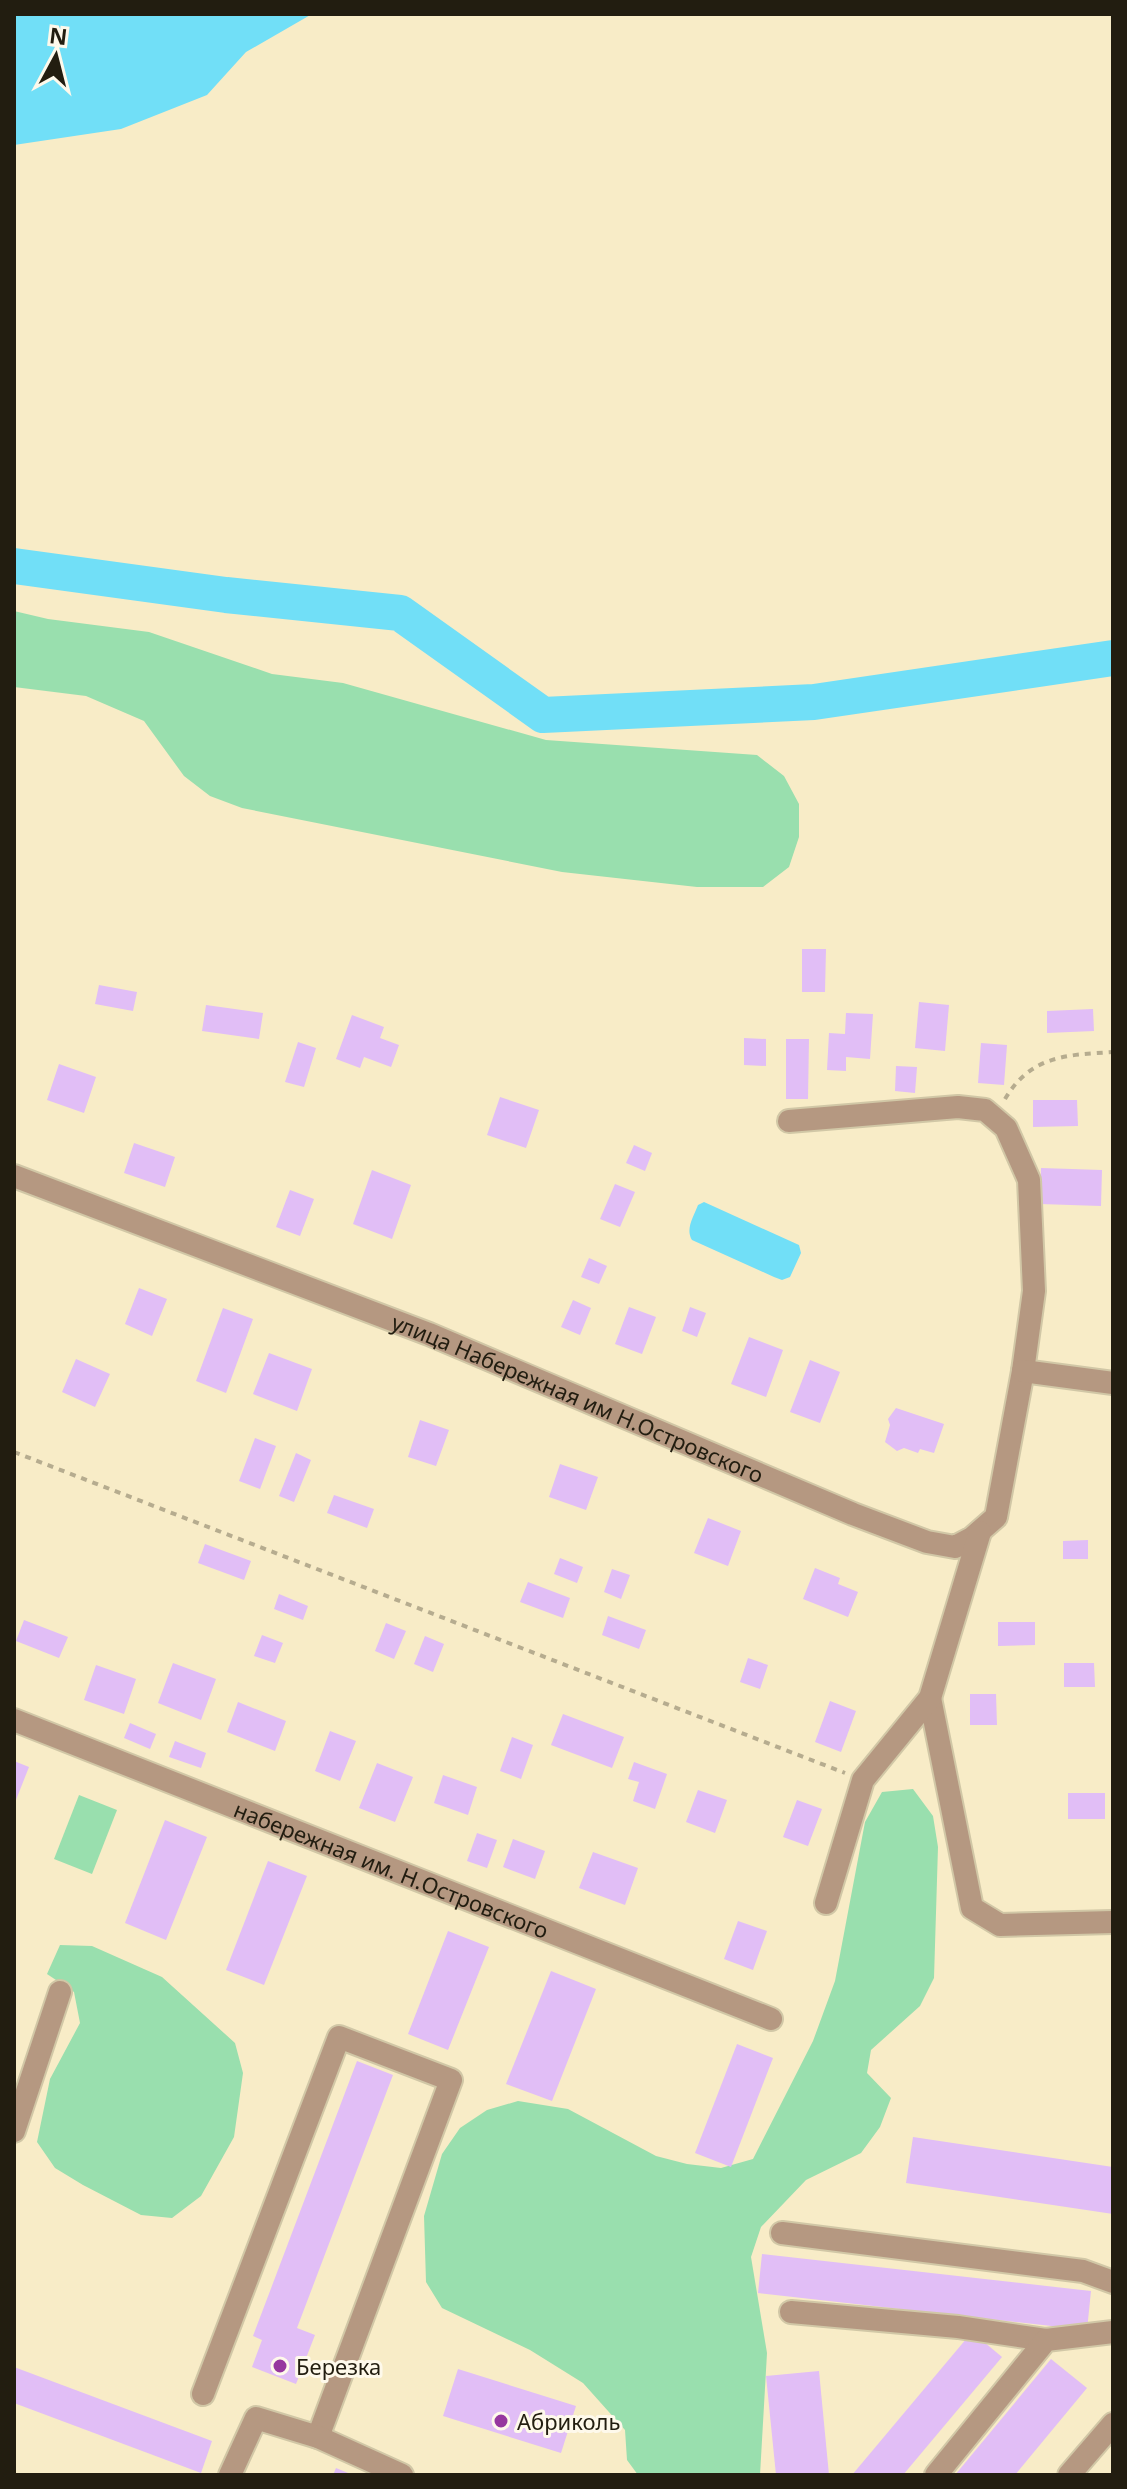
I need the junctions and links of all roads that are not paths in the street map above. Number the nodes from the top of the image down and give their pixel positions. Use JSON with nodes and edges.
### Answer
{"nodes":[{"id":1,"x":789,"y":1121,"type":"dead end"},
{"id":2,"x":14,"y":1176,"type":"edge"},
{"id":3,"x":1023,"y":1371,"type":"junction"},
{"id":4,"x":1113,"y":1383,"type":"edge"},
{"id":5,"x":980,"y":1532,"type":"junction"},
{"id":6,"x":930,"y":1698,"type":"junction"},
{"id":7,"x":14,"y":1720,"type":"edge"},
{"id":8,"x":826,"y":1903,"type":"dead end"},
{"id":9,"x":1113,"y":1922,"type":"edge"},
{"id":10,"x":60,"y":1992,"type":"dead end"},
{"id":11,"x":771,"y":2019,"type":"dead end"},
{"id":12,"x":14,"y":2131,"type":"edge"},
{"id":13,"x":782,"y":2233,"type":"dead end"},
{"id":14,"x":1113,"y":2282,"type":"edge"},
{"id":15,"x":791,"y":2312,"type":"dead end"},
{"id":16,"x":1113,"y":2332,"type":"edge"},
{"id":17,"x":1046,"y":2340,"type":"junction"},
{"id":18,"x":203,"y":2394,"type":"dead end"},
{"id":19,"x":1113,"y":2424,"type":"edge"},
{"id":20,"x":318,"y":2437,"type":"junction"},
{"id":21,"x":230,"y":2475,"type":"edge"},
{"id":22,"x":402,"y":2475,"type":"edge"},
{"id":23,"x":936,"y":2475,"type":"edge"},
{"id":24,"x":1069,"y":2475,"type":"edge"}],
"edges":[{"from":1,"to":3,"type":"street"},
{"from":2,"to":5,"type":"street","name":"улица Набережная им Н.Островского"},
{"from":3,"to":4,"type":"street"},
{"from":3,"to":5,"type":"street"},
{"from":5,"to":6,"type":"street"},
{"from":6,"to":8,"type":"street"},
{"from":6,"to":9,"type":"street"},
{"from":7,"to":11,"type":"street","name":"набережная им. Н.Островского"},
{"from":10,"to":12,"type":"street"},
{"from":13,"to":14,"type":"street"},
{"from":15,"to":17,"type":"street"},
{"from":16,"to":17,"type":"street"},
{"from":17,"to":23,"type":"street"},
{"from":18,"to":20,"type":"street"},
{"from":19,"to":24,"type":"street"},
{"from":20,"to":21,"type":"street"},
{"from":20,"to":22,"type":"street"}]}
